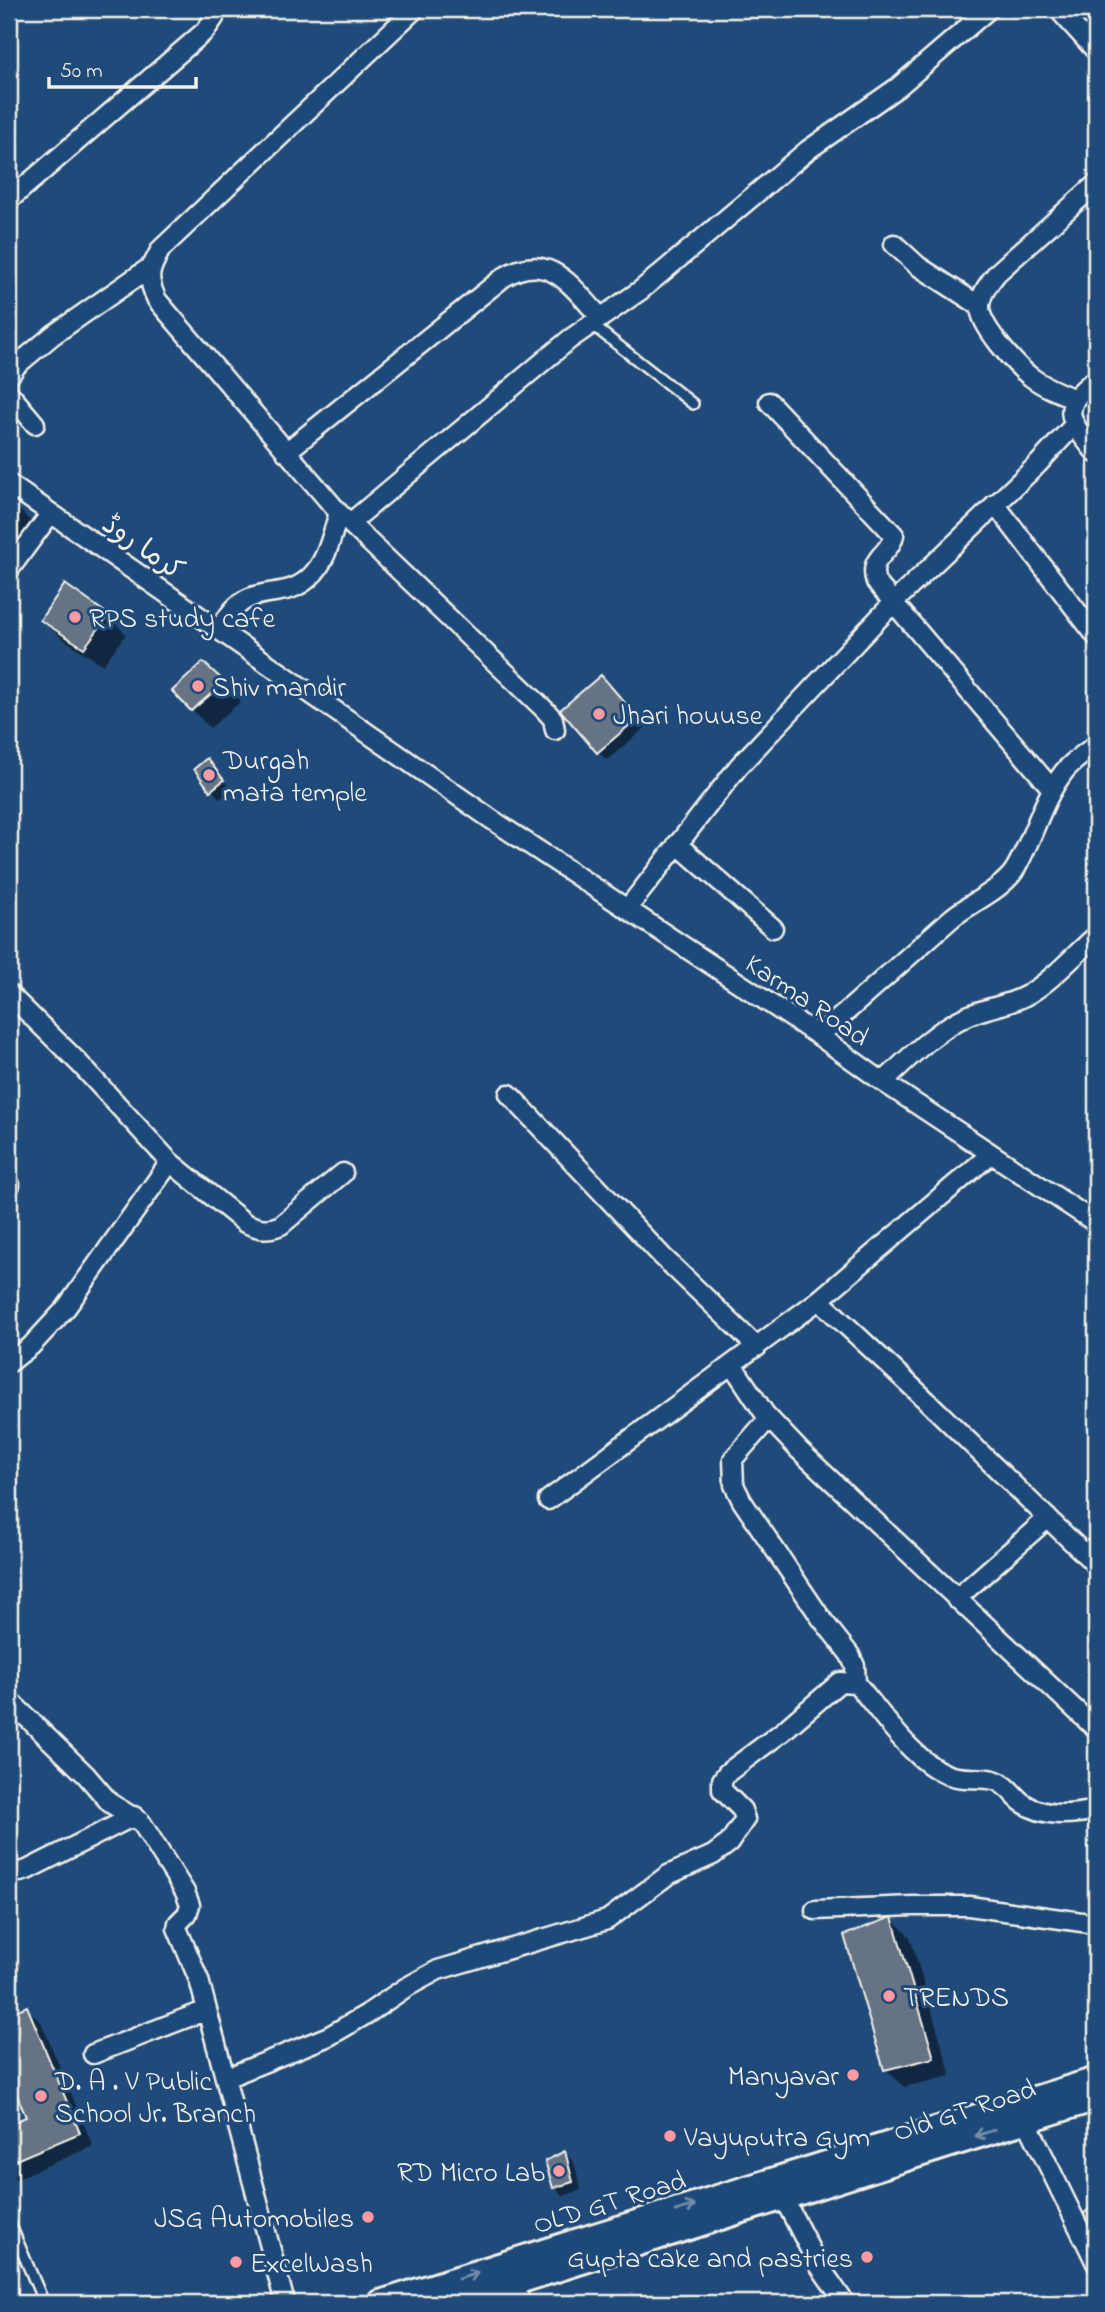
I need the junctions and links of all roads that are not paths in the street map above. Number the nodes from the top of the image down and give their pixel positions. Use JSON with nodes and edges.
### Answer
{"nodes":[{"id":1,"x":211,"y":9,"type":"edge"},
{"id":2,"x":415,"y":9,"type":"edge"},
{"id":3,"x":989,"y":9,"type":"edge"},
{"id":4,"x":1058,"y":9,"type":"edge"},
{"id":5,"x":1096,"y":51,"type":"edge"},
{"id":6,"x":1096,"y":184,"type":"edge"},
{"id":7,"x":9,"y":200,"type":"edge"},
{"id":8,"x":894,"y":244,"type":"dead end"},
{"id":9,"x":152,"y":266,"type":"junction"},
{"id":10,"x":980,"y":306,"type":"junction"},
{"id":11,"x":596,"y":321,"type":"junction"},
{"id":12,"x":9,"y":376,"type":"edge"},
{"id":13,"x":1096,"y":379,"type":"edge"},
{"id":14,"x":9,"y":393,"type":"edge"},
{"id":15,"x":1075,"y":399,"type":"junction"},
{"id":16,"x":769,"y":402,"type":"dead end"},
{"id":17,"x":693,"y":404,"type":"dead end"},
{"id":18,"x":35,"y":424,"type":"dead end"},
{"id":19,"x":1074,"y":425,"type":"junction"},
{"id":20,"x":286,"y":452,"type":"junction"},
{"id":21,"x":1096,"y":453,"type":"edge"},
{"id":22,"x":9,"y":484,"type":"edge"},
{"id":23,"x":995,"y":504,"type":"junction"},
{"id":24,"x":51,"y":513,"type":"junction"},
{"id":25,"x":345,"y":518,"type":"junction"},
{"id":26,"x":9,"y":570,"type":"edge"},
{"id":27,"x":894,"y":602,"type":"junction"},
{"id":28,"x":219,"y":630,"type":"junction"},
{"id":29,"x":1096,"y":636,"type":"edge"},
{"id":30,"x":555,"y":730,"type":"dead end"},
{"id":31,"x":1096,"y":745,"type":"edge"},
{"id":32,"x":1052,"y":789,"type":"junction"},
{"id":33,"x":491,"y":819,"type":"joint"},
{"id":34,"x":677,"y":844,"type":"junction"},
{"id":35,"x":626,"y":909,"type":"junction"},
{"id":36,"x":773,"y":928,"type":"dead end"},
{"id":37,"x":1096,"y":936,"type":"edge"},
{"id":38,"x":9,"y":994,"type":"edge"},
{"id":39,"x":819,"y":1036,"type":"junction"},
{"id":40,"x":883,"y":1082,"type":"junction"},
{"id":41,"x":509,"y":1094,"type":"dead end"},
{"id":42,"x":991,"y":1154,"type":"junction"},
{"id":43,"x":170,"y":1163,"type":"junction"},
{"id":44,"x":343,"y":1173,"type":"dead end"},
{"id":45,"x":1096,"y":1223,"type":"edge"},
{"id":46,"x":819,"y":1300,"type":"junction"},
{"id":47,"x":757,"y":1347,"type":"junction"},
{"id":48,"x":9,"y":1363,"type":"edge"},
{"id":49,"x":733,"y":1366,"type":"junction"},
{"id":50,"x":769,"y":1418,"type":"junction"},
{"id":51,"x":548,"y":1500,"type":"dead end"},
{"id":52,"x":1048,"y":1518,"type":"junction"},
{"id":53,"x":1096,"y":1564,"type":"edge"},
{"id":54,"x":956,"y":1599,"type":"junction"},
{"id":55,"x":856,"y":1683,"type":"junction"},
{"id":56,"x":9,"y":1700,"type":"edge"},
{"id":57,"x":1096,"y":1729,"type":"edge"},
{"id":58,"x":1096,"y":1810,"type":"edge"},
{"id":59,"x":134,"y":1816,"type":"junction"},
{"id":60,"x":9,"y":1870,"type":"edge"},
{"id":61,"x":815,"y":1910,"type":"dead end"},
{"id":62,"x":1096,"y":1924,"type":"edge"},
{"id":63,"x":207,"y":2010,"type":"junction"},
{"id":64,"x":93,"y":2054,"type":"dead end"},
{"id":65,"x":226,"y":2078,"type":"junction"},
{"id":66,"x":1096,"y":2080,"type":"edge"},
{"id":67,"x":1096,"y":2098,"type":"edge"},
{"id":68,"x":1026,"y":2120,"type":"junction"},
{"id":69,"x":783,"y":2197,"type":"junction"},
{"id":70,"x":9,"y":2221,"type":"edge"},
{"id":71,"x":1096,"y":2263,"type":"edge"},
{"id":72,"x":517,"y":2293,"type":"edge"},
{"id":73,"x":44,"y":2303,"type":"edge"},
{"id":74,"x":285,"y":2303,"type":"edge"},
{"id":75,"x":380,"y":2303,"type":"edge"},
{"id":76,"x":449,"y":2303,"type":"edge"},
{"id":77,"x":845,"y":2303,"type":"edge"}],
"edges":[{"from":1,"to":7,"type":"street"},
{"from":2,"to":9,"type":"street"},
{"from":3,"to":11,"type":"street"},
{"from":4,"to":5,"type":"street"},
{"from":6,"to":10,"type":"street"},
{"from":8,"to":10,"type":"street"},
{"from":9,"to":12,"type":"street"},
{"from":9,"to":20,"type":"street"},
{"from":10,"to":15,"type":"street"},
{"from":11,"to":17,"type":"lane"},
{"from":11,"to":20,"type":"street"},
{"from":11,"to":25,"type":"street"},
{"from":13,"to":15,"type":"street"},
{"from":14,"to":18,"type":"street"},
{"from":15,"to":19,"type":"street"},
{"from":16,"to":27,"type":"street"},
{"from":19,"to":21,"type":"street"},
{"from":19,"to":23,"type":"street"},
{"from":20,"to":25,"type":"street"},
{"from":22,"to":24,"type":"street","name":"کرما روڈ"},
{"from":23,"to":27,"type":"street"},
{"from":23,"to":29,"type":"street"},
{"from":24,"to":26,"type":"street"},
{"from":24,"to":28,"type":"street","name":"کرما روڈ"},
{"from":25,"to":28,"type":"street"},
{"from":25,"to":30,"type":"street"},
{"from":27,"to":32,"type":"street"},
{"from":27,"to":34,"type":"street"},
{"from":28,"to":33,"type":"street","name":"کرما روڈ"},
{"from":31,"to":32,"type":"street"},
{"from":32,"to":39,"type":"street"},
{"from":33,"to":35,"type":"street","name":"Karma Road"},
{"from":34,"to":35,"type":"street"},
{"from":34,"to":36,"type":"street"},
{"from":35,"to":39,"type":"street","name":"Karma Road"},
{"from":37,"to":40,"type":"street"},
{"from":38,"to":43,"type":"street"},
{"from":39,"to":40,"type":"street","name":"Karma Road"},
{"from":40,"to":42,"type":"street","name":"Karma Road"},
{"from":41,"to":47,"type":"street"},
{"from":42,"to":45,"type":"street","name":"Karma Road"},
{"from":42,"to":46,"type":"street"},
{"from":43,"to":44,"type":"street"},
{"from":43,"to":48,"type":"street"},
{"from":46,"to":47,"type":"street"},
{"from":46,"to":52,"type":"street"},
{"from":47,"to":49,"type":"street"},
{"from":49,"to":50,"type":"street"},
{"from":49,"to":51,"type":"street"},
{"from":50,"to":54,"type":"street"},
{"from":50,"to":55,"type":"street"},
{"from":52,"to":53,"type":"street"},
{"from":52,"to":54,"type":"street"},
{"from":54,"to":57,"type":"street"},
{"from":55,"to":58,"type":"street"},
{"from":55,"to":65,"type":"street"},
{"from":56,"to":59,"type":"street"},
{"from":59,"to":60,"type":"street"},
{"from":59,"to":63,"type":"street"},
{"from":61,"to":62,"type":"street"},
{"from":63,"to":64,"type":"street"},
{"from":63,"to":65,"type":"street"},
{"from":65,"to":74,"type":"street"},
{"from":75,"to":66,"type":"main road","name":"OLD GT Road","one_way":true},
{"from":67,"to":68,"type":"main road","name":"Old GT Road"},
{"from":68,"to":69,"type":"main road","name":"Old GT Road","one_way":true},
{"from":68,"to":71,"type":"street"},
{"from":69,"to":72,"type":"main road","name":"Old GT Road"},
{"from":69,"to":77,"type":"street"},
{"from":70,"to":73,"type":"lane"},
{"from":72,"to":76,"type":"main road","name":"Old GT Road"}]}
